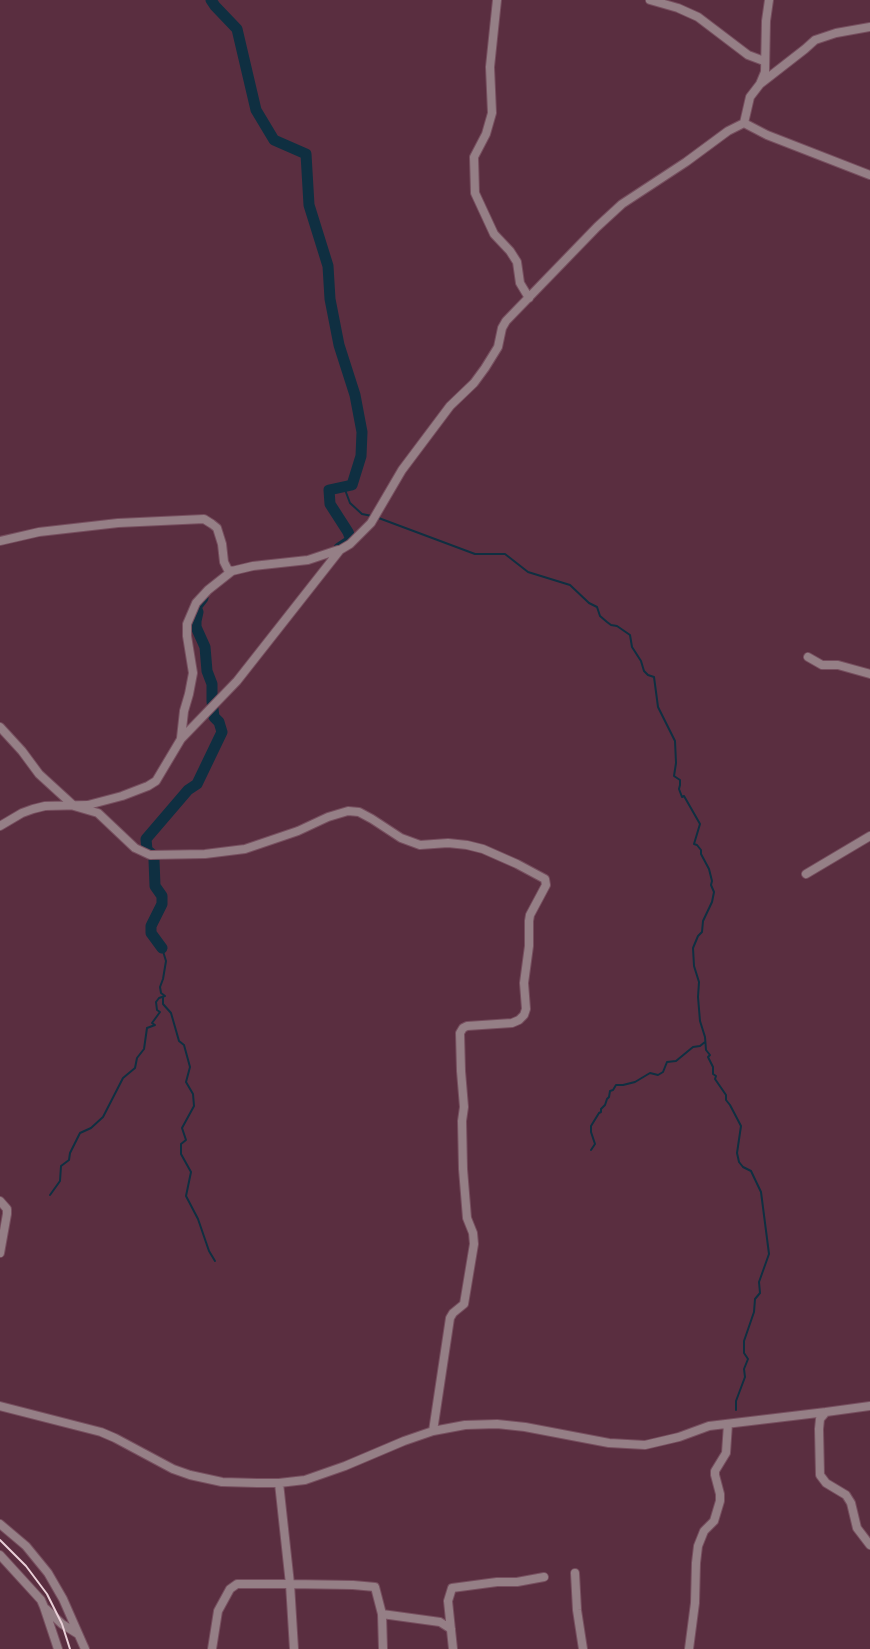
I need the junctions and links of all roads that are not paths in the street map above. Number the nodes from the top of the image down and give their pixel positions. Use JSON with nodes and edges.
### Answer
{"nodes":[{"id":1,"x":497,"y":0,"type":"edge"},
{"id":2,"x":650,"y":0,"type":"edge"},
{"id":3,"x":769,"y":0,"type":"edge"},
{"id":4,"x":870,"y":28,"type":"edge"},
{"id":5,"x":764,"y":61,"type":"junction"},
{"id":6,"x":760,"y":84,"type":"junction"},
{"id":7,"x":744,"y":123,"type":"junction"},
{"id":8,"x":870,"y":175,"type":"edge"},
{"id":9,"x":529,"y":298,"type":"junction"},
{"id":10,"x":0,"y":540,"type":"edge"},
{"id":11,"x":340,"y":550,"type":"junction"},
{"id":12,"x":232,"y":572,"type":"junction"},
{"id":13,"x":808,"y":657,"type":"dead end"},
{"id":14,"x":870,"y":674,"type":"edge"},
{"id":15,"x":0,"y":727,"type":"edge"},
{"id":16,"x":181,"y":739,"type":"junction"},
{"id":17,"x":74,"y":806,"type":"junction"},
{"id":18,"x":0,"y":826,"type":"edge"},
{"id":19,"x":870,"y":836,"type":"edge"},
{"id":20,"x":806,"y":874,"type":"dead end"},
{"id":21,"x":0,"y":1201,"type":"edge"},
{"id":22,"x":0,"y":1253,"type":"edge"},
{"id":23,"x":0,"y":1406,"type":"edge"},
{"id":24,"x":870,"y":1406,"type":"edge"},
{"id":25,"x":826,"y":1412,"type":"junction"},
{"id":26,"x":728,"y":1424,"type":"junction"},
{"id":27,"x":433,"y":1431,"type":"junction"},
{"id":28,"x":279,"y":1483,"type":"junction"},
{"id":29,"x":0,"y":1524,"type":"edge"},
{"id":30,"x":870,"y":1545,"type":"edge"},
{"id":31,"x":0,"y":1555,"type":"edge"},
{"id":32,"x":575,"y":1573,"type":"dead end"},
{"id":33,"x":544,"y":1577,"type":"dead end"},
{"id":34,"x":290,"y":1584,"type":"junction"},
{"id":35,"x":44,"y":1607,"type":"junction"},
{"id":36,"x":382,"y":1614,"type":"junction"},
{"id":37,"x":451,"y":1629,"type":"junction"},
{"id":38,"x":78,"y":1634,"type":"junction"},
{"id":39,"x":58,"y":1649,"type":"edge"},
{"id":40,"x":85,"y":1649,"type":"edge"},
{"id":41,"x":212,"y":1649,"type":"edge"},
{"id":42,"x":294,"y":1649,"type":"edge"},
{"id":43,"x":382,"y":1649,"type":"edge"},
{"id":44,"x":453,"y":1649,"type":"edge"},
{"id":45,"x":583,"y":1649,"type":"edge"},
{"id":46,"x":689,"y":1649,"type":"edge"}],
"edges":[{"from":1,"to":9,"type":"street"},
{"from":2,"to":5,"type":"street"},
{"from":3,"to":5,"type":"street"},
{"from":4,"to":6,"type":"street"},
{"from":5,"to":6,"type":"street"},
{"from":6,"to":7,"type":"street"},
{"from":7,"to":8,"type":"street"},
{"from":7,"to":9,"type":"street"},
{"from":9,"to":11,"type":"street"},
{"from":10,"to":12,"type":"street"},
{"from":11,"to":12,"type":"street"},
{"from":11,"to":16,"type":"street"},
{"from":12,"to":16,"type":"street"},
{"from":13,"to":14,"type":"street"},
{"from":15,"to":17,"type":"street"},
{"from":16,"to":17,"type":"street"},
{"from":17,"to":18,"type":"street"},
{"from":17,"to":27,"type":"street"},
{"from":19,"to":20,"type":"street"},
{"from":21,"to":22,"type":"street"},
{"from":23,"to":28,"type":"street"},
{"from":24,"to":25,"type":"street"},
{"from":25,"to":26,"type":"street"},
{"from":25,"to":30,"type":"street"},
{"from":26,"to":27,"type":"street"},
{"from":26,"to":46,"type":"street"},
{"from":27,"to":28,"type":"street"},
{"from":28,"to":34,"type":"street"},
{"from":29,"to":38,"type":"street"},
{"from":31,"to":35,"type":"street"},
{"from":32,"to":45,"type":"street"},
{"from":33,"to":37,"type":"street"},
{"from":34,"to":36,"type":"street"},
{"from":34,"to":41,"type":"street"},
{"from":34,"to":42,"type":"street"},
{"from":35,"to":38,"type":"street"},
{"from":35,"to":39,"type":"street"},
{"from":36,"to":37,"type":"street"},
{"from":36,"to":43,"type":"street"},
{"from":37,"to":44,"type":"street"},
{"from":38,"to":40,"type":"street"}]}
